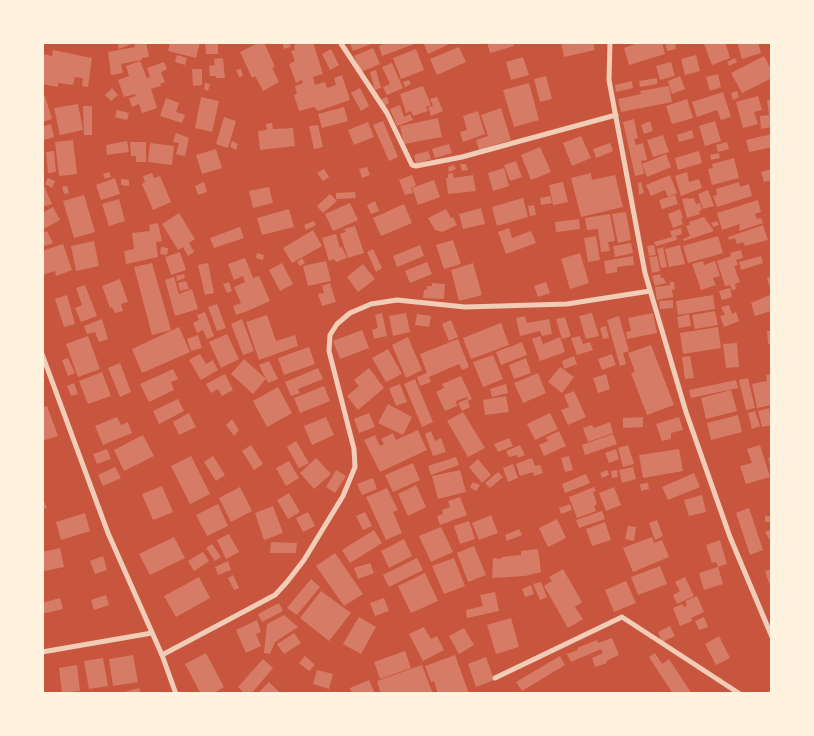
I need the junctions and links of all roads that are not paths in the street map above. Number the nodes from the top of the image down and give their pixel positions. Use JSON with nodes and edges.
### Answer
{"nodes":[{"id":1,"x":340,"y":42,"type":"edge"},
{"id":2,"x":610,"y":42,"type":"edge"},
{"id":3,"x":616,"y":115,"type":"junction"},
{"id":4,"x":650,"y":291,"type":"junction"},
{"id":5,"x":42,"y":354,"type":"edge"},
{"id":6,"x":152,"y":634,"type":"junction"},
{"id":7,"x":772,"y":638,"type":"edge"},
{"id":8,"x":42,"y":652,"type":"edge"},
{"id":9,"x":162,"y":655,"type":"junction"},
{"id":10,"x":495,"y":678,"type":"dead end"},
{"id":11,"x":176,"y":694,"type":"edge"},
{"id":12,"x":740,"y":694,"type":"edge"}],
"edges":[{"from":1,"to":3,"type":"street"},
{"from":2,"to":3,"type":"street"},
{"from":3,"to":4,"type":"street"},
{"from":4,"to":7,"type":"street"},
{"from":4,"to":9,"type":"street"},
{"from":5,"to":6,"type":"street"},
{"from":6,"to":8,"type":"street"},
{"from":6,"to":9,"type":"street"},
{"from":9,"to":11,"type":"street"},
{"from":10,"to":12,"type":"street"}]}
